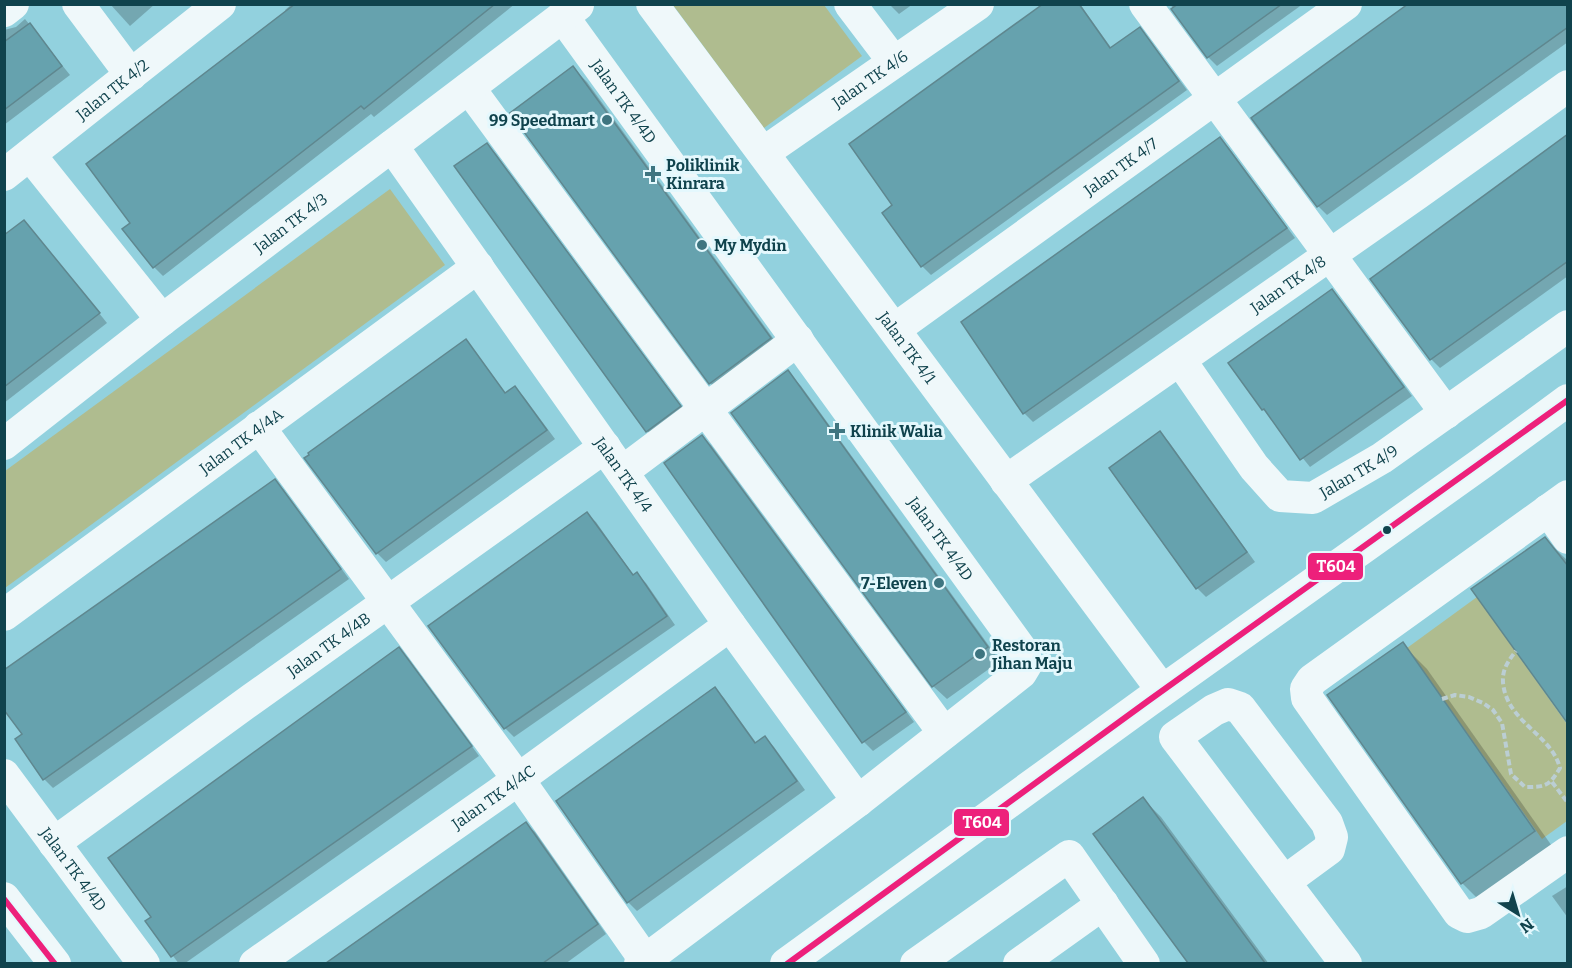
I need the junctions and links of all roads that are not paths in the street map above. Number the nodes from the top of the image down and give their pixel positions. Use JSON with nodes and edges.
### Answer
{"nodes":[{"id":1,"x":13,"y":4,"type":"edge"},
{"id":2,"x":78,"y":4,"type":"edge"},
{"id":3,"x":220,"y":4,"type":"edge"},
{"id":4,"x":652,"y":4,"type":"edge"},
{"id":5,"x":850,"y":4,"type":"edge"},
{"id":6,"x":978,"y":4,"type":"edge"},
{"id":7,"x":1145,"y":4,"type":"edge"},
{"id":8,"x":1346,"y":4,"type":"edge"},
{"id":9,"x":4,"y":11,"type":"edge"},
{"id":10,"x":571,"y":11,"type":"edge"},
{"id":11,"x":894,"y":62,"type":"junction"},
{"id":12,"x":131,"y":75,"type":"junction"},
{"id":13,"x":1568,"y":86,"type":"edge"},
{"id":14,"x":469,"y":88,"type":"junction"},
{"id":15,"x":1214,"y":99,"type":"junction"},
{"id":16,"x":393,"y":146,"type":"junction"},
{"id":17,"x":763,"y":153,"type":"junction"},
{"id":18,"x":30,"y":154,"type":"junction"},
{"id":19,"x":4,"y":175,"type":"edge"},
{"id":20,"x":1330,"y":255,"type":"junction"},
{"id":21,"x":478,"y":267,"type":"junction"},
{"id":22,"x":162,"y":321,"type":"junction"},
{"id":23,"x":1568,"y":326,"type":"edge"},
{"id":24,"x":895,"y":329,"type":"junction"},
{"id":25,"x":798,"y":340,"type":"junction"},
{"id":26,"x":1180,"y":360,"type":"junction"},
{"id":27,"x":1565,"y":407,"type":"edge"},
{"id":28,"x":705,"y":410,"type":"junction"},
{"id":29,"x":1446,"y":413,"type":"junction"},
{"id":30,"x":259,"y":427,"type":"junction"},
{"id":31,"x":4,"y":444,"type":"edge"},
{"id":32,"x":605,"y":447,"type":"junction"},
{"id":33,"x":622,"y":472,"type":"junction"},
{"id":34,"x":1006,"y":481,"type":"junction"},
{"id":35,"x":1558,"y":503,"type":"edge"},
{"id":36,"x":1568,"y":538,"type":"edge"},
{"id":37,"x":387,"y":602,"type":"junction"},
{"id":38,"x":4,"y":615,"type":"edge"},
{"id":39,"x":730,"y":626,"type":"junction"},
{"id":40,"x":1162,"y":690,"type":"junction"},
{"id":41,"x":944,"y":733,"type":"junction"},
{"id":42,"x":4,"y":775,"type":"edge"},
{"id":43,"x":518,"y":779,"type":"junction"},
{"id":44,"x":858,"y":801,"type":"junction"},
{"id":45,"x":54,"y":843,"type":"junction"},
{"id":46,"x":1568,"y":852,"type":"edge"},
{"id":47,"x":1284,"y":882,"type":"junction"},
{"id":48,"x":4,"y":898,"type":"edge"},
{"id":49,"x":1103,"y":904,"type":"junction"},
{"id":50,"x":643,"y":962,"type":"edge"},
{"id":51,"x":55,"y":963,"type":"edge"},
{"id":52,"x":144,"y":963,"type":"edge"},
{"id":53,"x":255,"y":963,"type":"edge"},
{"id":54,"x":786,"y":963,"type":"edge"},
{"id":55,"x":916,"y":963,"type":"edge"},
{"id":56,"x":1019,"y":963,"type":"edge"},
{"id":57,"x":1144,"y":963,"type":"edge"},
{"id":58,"x":1346,"y":963,"type":"edge"}],
"edges":[{"from":1,"to":9,"type":"street"},
{"from":2,"to":12,"type":"street"},
{"from":3,"to":12,"type":"street","name":"Jalan TK 4/2"},
{"from":4,"to":17,"type":"street","name":"Jalan TK 4/1"},
{"from":5,"to":11,"type":"street"},
{"from":6,"to":11,"type":"street","name":"Jalan TK 4/6"},
{"from":7,"to":15,"type":"street"},
{"from":8,"to":15,"type":"street","name":"Jalan TK 4/7"},
{"from":10,"to":14,"type":"street","name":"Jalan TK 4/3"},
{"from":10,"to":25,"type":"street","name":"Jalan TK 4/4D"},
{"from":11,"to":17,"type":"street","name":"Jalan TK 4/6"},
{"from":12,"to":18,"type":"street","name":"Jalan TK 4/2"},
{"from":13,"to":20,"type":"street","name":"Jalan TK 4/8"},
{"from":14,"to":16,"type":"street","name":"Jalan TK 4/3"},
{"from":14,"to":28,"type":"street"},
{"from":15,"to":20,"type":"street"},
{"from":15,"to":24,"type":"street","name":"Jalan TK 4/7"},
{"from":16,"to":21,"type":"street","name":"Jalan TK 4/4"},
{"from":16,"to":22,"type":"street","name":"Jalan TK 4/3"},
{"from":17,"to":24,"type":"street","name":"Jalan TK 4/1"},
{"from":18,"to":19,"type":"street","name":"Jalan TK 4/2"},
{"from":18,"to":22,"type":"street"},
{"from":20,"to":26,"type":"street","name":"Jalan TK 4/8"},
{"from":20,"to":29,"type":"street"},
{"from":21,"to":30,"type":"street","name":"Jalan TK 4/4A"},
{"from":21,"to":32,"type":"street","name":"Jalan TK 4/4"},
{"from":22,"to":31,"type":"street","name":"Jalan TK 4/3"},
{"from":23,"to":29,"type":"street","name":"Jalan TK 4/9"},
{"from":24,"to":34,"type":"street","name":"Jalan TK 4/1"},
{"from":25,"to":28,"type":"street"},
{"from":25,"to":41,"type":"street","name":"Jalan TK 4/4D"},
{"from":26,"to":29,"type":"street","name":"Jalan TK 4/9"},
{"from":26,"to":34,"type":"street","name":"Jalan TK 4/8"},
{"from":27,"to":40,"type":"street"},
{"from":28,"to":33,"type":"street"},
{"from":28,"to":41,"type":"street"},
{"from":30,"to":37,"type":"street"},
{"from":30,"to":38,"type":"street","name":"Jalan TK 4/4A"},
{"from":32,"to":33,"type":"street","name":"Jalan TK 4/4"},
{"from":32,"to":37,"type":"street","name":"Jalan TK 4/4B"},
{"from":33,"to":39,"type":"street","name":"Jalan TK 4/4"},
{"from":34,"to":40,"type":"street","name":"Jalan TK 4/1"},
{"from":35,"to":36,"type":"street"},
{"from":35,"to":46,"type":"street"},
{"from":37,"to":43,"type":"street"},
{"from":37,"to":45,"type":"street","name":"Jalan TK 4/4B"},
{"from":39,"to":43,"type":"street","name":"Jalan TK 4/4C"},
{"from":39,"to":44,"type":"street","name":"Jalan TK 4/4"},
{"from":40,"to":54,"type":"street"},
{"from":41,"to":44,"type":"street","name":"Jalan TK 4/4D"},
{"from":42,"to":45,"type":"street","name":"Jalan TK 4/4D"},
{"from":43,"to":50,"type":"street"},
{"from":43,"to":53,"type":"street","name":"Jalan TK 4/4C"},
{"from":44,"to":50,"type":"street","name":"Jalan TK 4/4D"},
{"from":45,"to":52,"type":"street","name":"Jalan TK 4/4D"},
{"from":47,"to":47,"type":"street"},
{"from":47,"to":58,"type":"street"},
{"from":48,"to":51,"type":"street"},
{"from":49,"to":55,"type":"street"},
{"from":49,"to":56,"type":"street"},
{"from":49,"to":57,"type":"street"}]}
